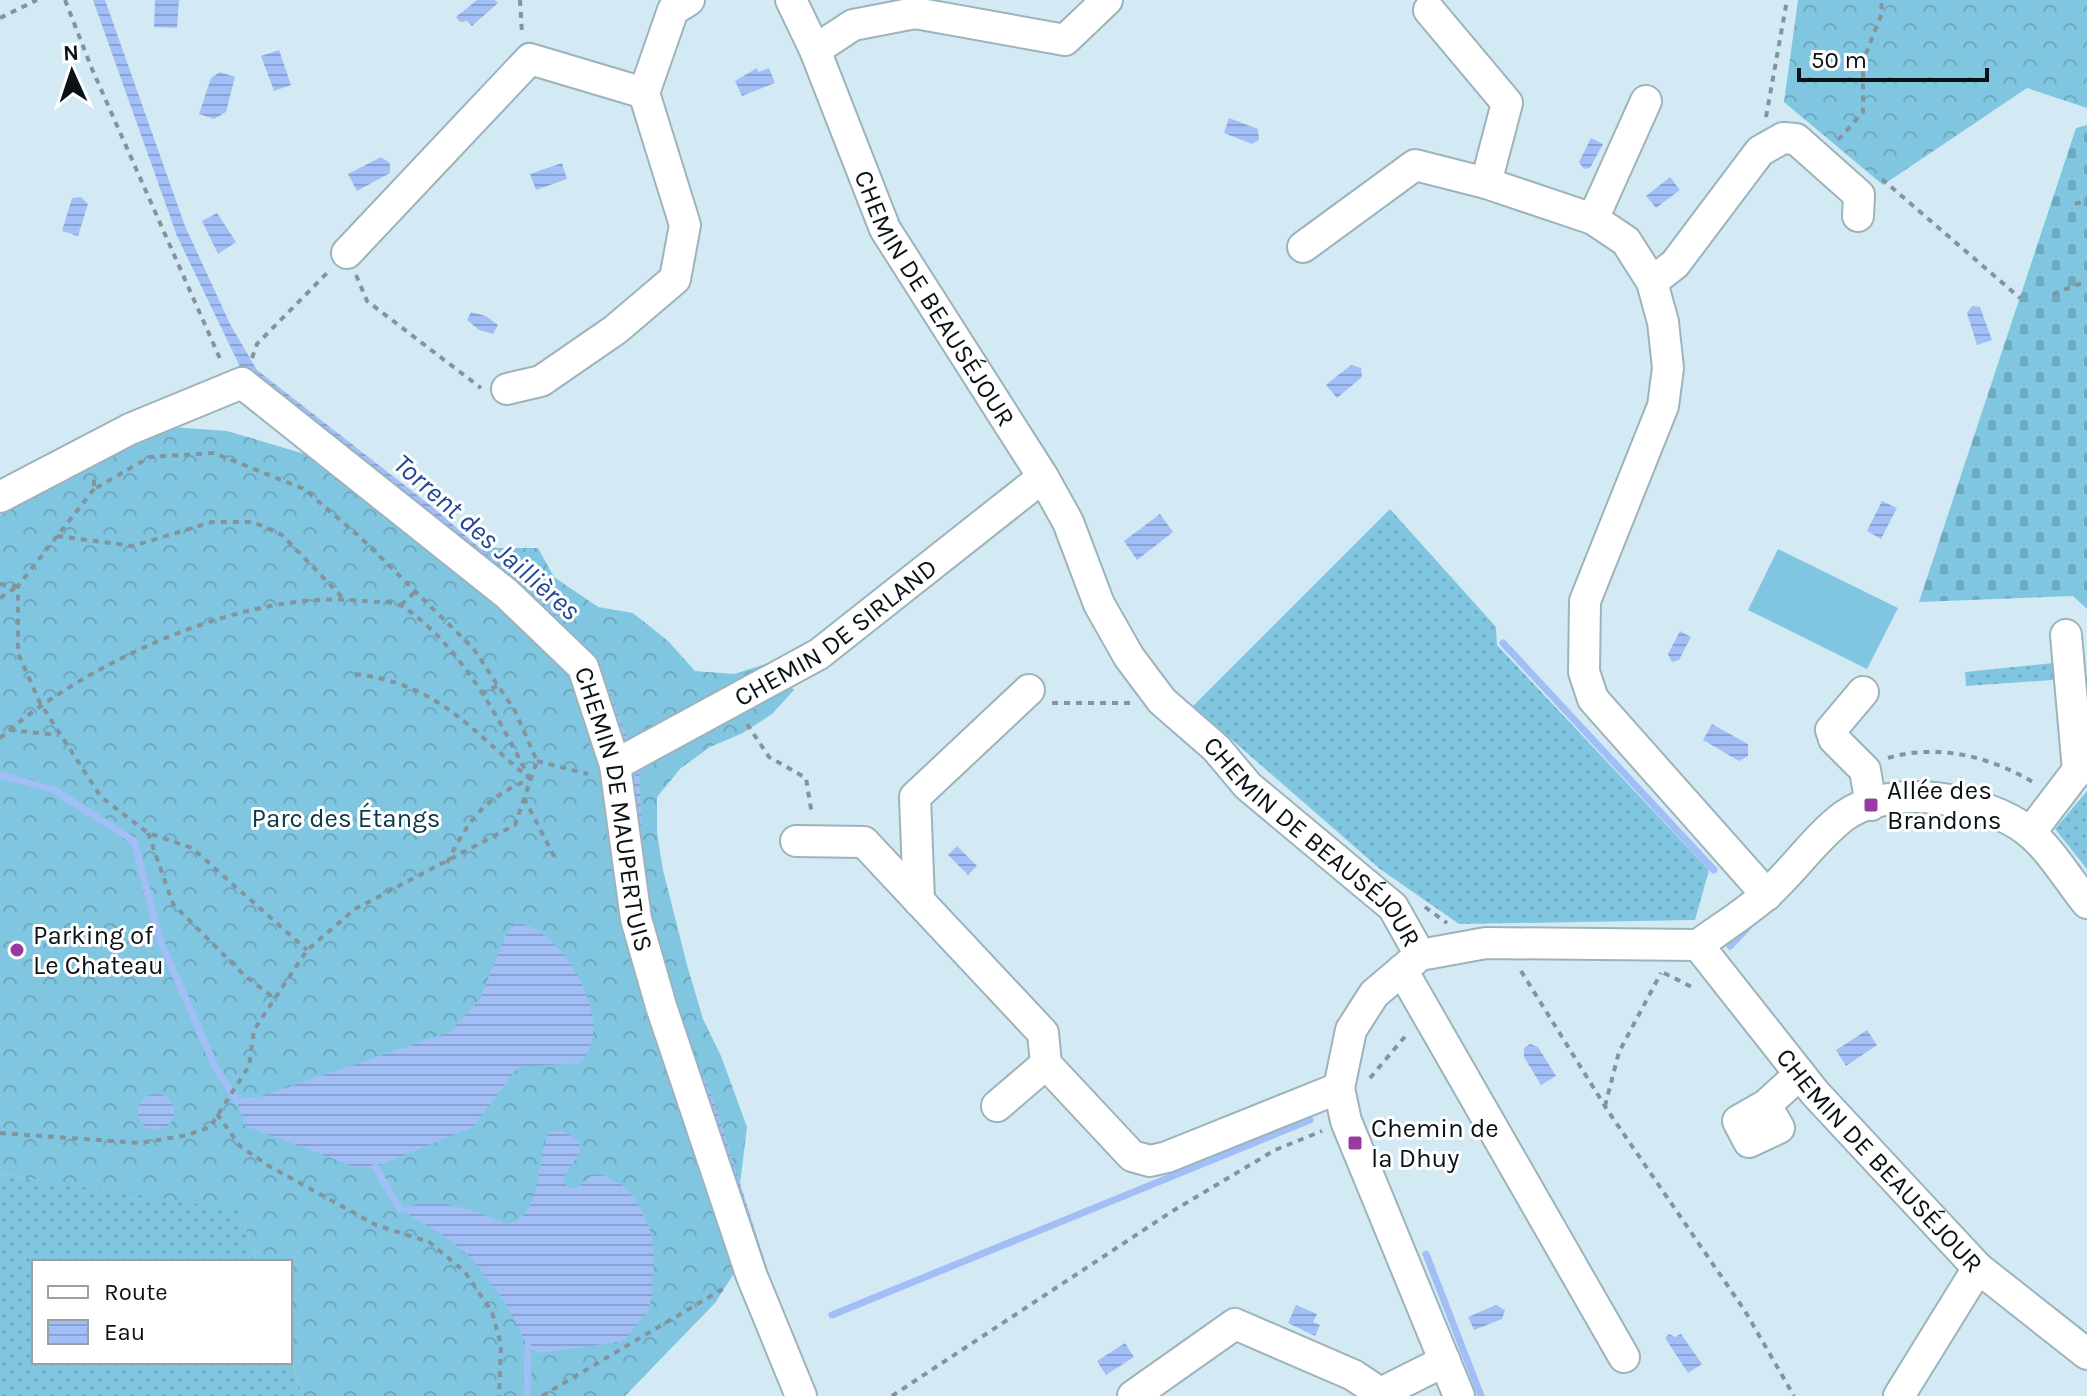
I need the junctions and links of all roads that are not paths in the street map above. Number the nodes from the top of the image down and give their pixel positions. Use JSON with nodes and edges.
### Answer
{"nodes":[{"id":1,"x":689,"y":0,"type":"edge"},
{"id":2,"x":791,"y":0,"type":"edge"},
{"id":3,"x":1107,"y":0,"type":"edge"},
{"id":4,"x":1429,"y":10,"type":"dead end"},
{"id":5,"x":860,"y":12,"type":"edge"},
{"id":6,"x":815,"y":50,"type":"junction"},
{"id":7,"x":644,"y":93,"type":"junction"},
{"id":8,"x":1646,"y":101,"type":"dead end"},
{"id":9,"x":1486,"y":183,"type":"junction"},
{"id":10,"x":1858,"y":216,"type":"dead end"},
{"id":11,"x":1593,"y":219,"type":"junction"},
{"id":12,"x":1303,"y":247,"type":"dead end"},
{"id":13,"x":347,"y":253,"type":"road end"},
{"id":14,"x":1652,"y":282,"type":"junction"},
{"id":15,"x":507,"y":389,"type":"road end"},
{"id":16,"x":1043,"y":477,"type":"junction"},
{"id":17,"x":0,"y":497,"type":"edge"},
{"id":18,"x":2066,"y":635,"type":"dead end"},
{"id":19,"x":1029,"y":690,"type":"road end"},
{"id":20,"x":1863,"y":692,"type":"dead end"},
{"id":21,"x":623,"y":765,"type":"junction"},
{"id":22,"x":1871,"y":805,"type":"junction"},
{"id":23,"x":2030,"y":833,"type":"junction"},
{"id":24,"x":806,"y":841,"type":"road end"},
{"id":25,"x":1767,"y":895,"type":"junction"},
{"id":26,"x":919,"y":901,"type":"junction"},
{"id":27,"x":2087,"y":903,"type":"edge"},
{"id":28,"x":1698,"y":945,"type":"junction"},
{"id":29,"x":1411,"y":962,"type":"junction"},
{"id":30,"x":1046,"y":1064,"type":"junction"},
{"id":31,"x":1800,"y":1074,"type":"junction"},
{"id":32,"x":1353,"y":1084,"type":"junction"},
{"id":33,"x":1766,"y":1105,"type":"dead end"},
{"id":34,"x":997,"y":1106,"type":"dead end"},
{"id":35,"x":1978,"y":1268,"type":"junction"},
{"id":36,"x":2087,"y":1354,"type":"edge"},
{"id":37,"x":1624,"y":1357,"type":"dead end"},
{"id":38,"x":1445,"y":1361,"type":"junction"},
{"id":39,"x":1378,"y":1395,"type":"edge"},
{"id":40,"x":801,"y":1396,"type":"edge"},
{"id":41,"x":1133,"y":1396,"type":"edge"},
{"id":42,"x":1459,"y":1396,"type":"edge"},
{"id":43,"x":1899,"y":1396,"type":"edge"}],
"edges":[{"from":1,"to":7,"type":"street"},
{"from":2,"to":6,"type":"street","name":"CHEMIN DE BEAUSÉJOUR"},
{"from":3,"to":5,"type":"street"},
{"from":4,"to":9,"type":"street"},
{"from":5,"to":6,"type":"street"},
{"from":6,"to":16,"type":"street","name":"CHEMIN DE BEAUSÉJOUR"},
{"from":7,"to":13,"type":"street"},
{"from":7,"to":15,"type":"street"},
{"from":8,"to":11,"type":"street"},
{"from":9,"to":11,"type":"street"},
{"from":9,"to":12,"type":"street"},
{"from":10,"to":14,"type":"street"},
{"from":11,"to":14,"type":"street"},
{"from":14,"to":25,"type":"street"},
{"from":16,"to":21,"type":"street","name":"CHEMIN DE SIRLAND"},
{"from":16,"to":29,"type":"street","name":"CHEMIN DE BEAUSÉJOUR"},
{"from":17,"to":21,"type":"street","name":"CHEMIN DE MAUPERTUIS"},
{"from":18,"to":23,"type":"street"},
{"from":19,"to":26,"type":"street"},
{"from":20,"to":22,"type":"street"},
{"from":21,"to":40,"type":"street","name":"CHEMIN DE MAUPERTUIS"},
{"from":22,"to":23,"type":"street"},
{"from":22,"to":25,"type":"street"},
{"from":23,"to":27,"type":"street"},
{"from":24,"to":26,"type":"street"},
{"from":25,"to":28,"type":"street"},
{"from":26,"to":30,"type":"street"},
{"from":28,"to":29,"type":"street","name":"CHEMIN DE BEAUSÉJOUR"},
{"from":28,"to":31,"type":"street","name":"CHEMIN DE BEAUSÉJOUR"},
{"from":29,"to":32,"type":"street"},
{"from":29,"to":37,"type":"street","name":"CHEMIN DE BEAUSÉJOUR"},
{"from":30,"to":32,"type":"street"},
{"from":30,"to":34,"type":"street"},
{"from":31,"to":33,"type":"street"},
{"from":31,"to":35,"type":"street","name":"CHEMIN DE BEAUSÉJOUR"},
{"from":32,"to":38,"type":"street"},
{"from":35,"to":36,"type":"street","name":"CHEMIN DE BEAUSÉJOUR"},
{"from":35,"to":43,"type":"street"},
{"from":38,"to":39,"type":"street"},
{"from":38,"to":42,"type":"street"},
{"from":39,"to":41,"type":"street"}]}
